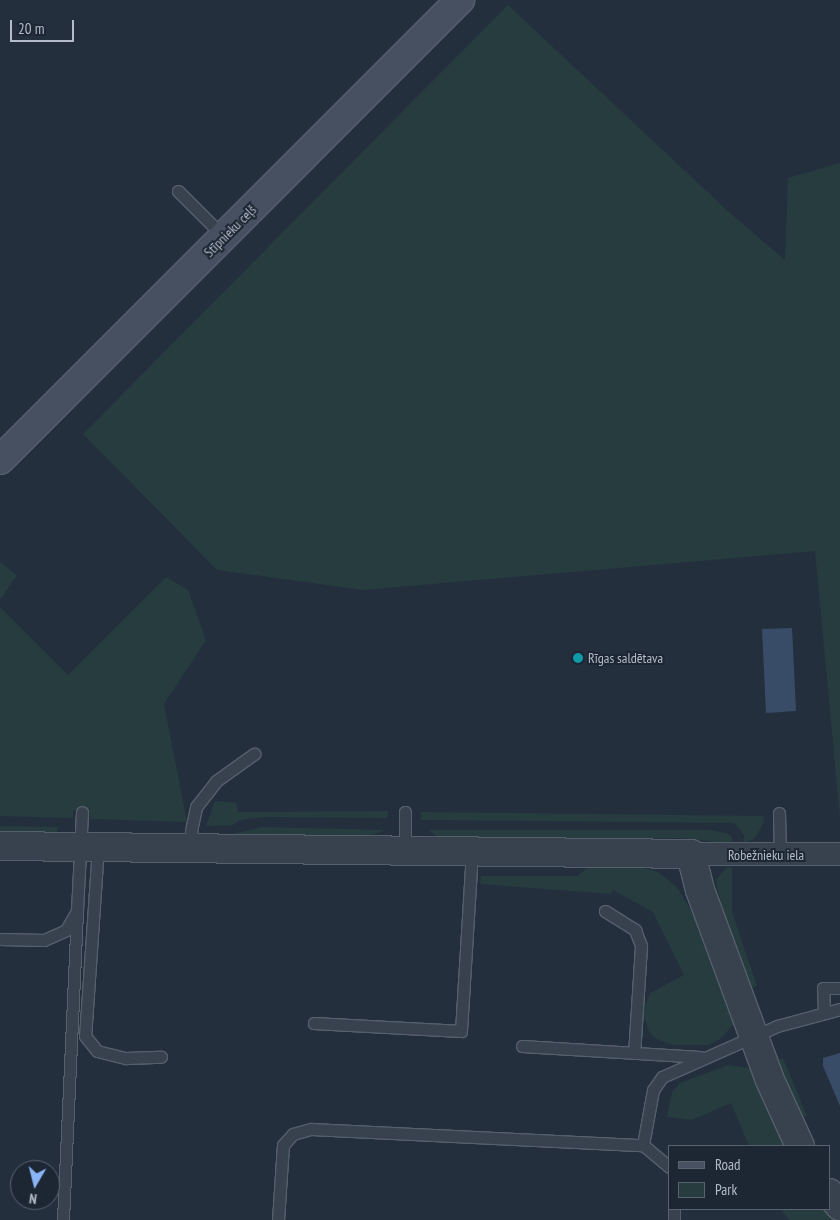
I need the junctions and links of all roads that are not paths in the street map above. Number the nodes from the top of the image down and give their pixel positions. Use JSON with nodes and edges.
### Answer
{"nodes":[{"id":1,"x":460,"y":0,"type":"edge"},
{"id":2,"x":178,"y":191,"type":"dead end"},
{"id":3,"x":224,"y":238,"type":"junction"},
{"id":4,"x":0,"y":460,"type":"edge"},
{"id":5,"x":254,"y":754,"type":"dead end"},
{"id":6,"x":82,"y":812,"type":"dead end"},
{"id":7,"x":405,"y":812,"type":"dead end"},
{"id":8,"x":779,"y":814,"type":"dead end"},
{"id":9,"x":0,"y":846,"type":"edge"},
{"id":10,"x":90,"y":847,"type":"junction"},
{"id":11,"x":194,"y":848,"type":"junction"},
{"id":12,"x":405,"y":850,"type":"junction"},
{"id":13,"x":472,"y":851,"type":"junction"},
{"id":14,"x":692,"y":854,"type":"junction"},
{"id":15,"x":780,"y":854,"type":"junction"},
{"id":16,"x":840,"y":854,"type":"edge"},
{"id":17,"x":605,"y":910,"type":"dead end"},
{"id":18,"x":77,"y":911,"type":"junction"},
{"id":19,"x":0,"y":939,"type":"edge"},
{"id":20,"x":840,"y":988,"type":"edge"},
{"id":21,"x":840,"y":1010,"type":"edge"},
{"id":22,"x":824,"y":1012,"type":"junction"},
{"id":23,"x":314,"y":1023,"type":"dead end"},
{"id":24,"x":755,"y":1038,"type":"junction"},
{"id":25,"x":522,"y":1046,"type":"dead end"},
{"id":26,"x":634,"y":1053,"type":"junction"},
{"id":27,"x":705,"y":1057,"type":"junction"},
{"id":28,"x":161,"y":1058,"type":"dead end"},
{"id":29,"x":643,"y":1145,"type":"junction"},
{"id":30,"x":800,"y":1145,"type":"edge"},
{"id":31,"x":668,"y":1166,"type":"edge"},
{"id":32,"x":830,"y":1193,"type":"edge"},
{"id":33,"x":840,"y":1206,"type":"edge"},
{"id":34,"x":63,"y":1220,"type":"edge"},
{"id":35,"x":278,"y":1220,"type":"edge"}],
"edges":[{"from":1,"to":3,"type":"main road","name":"Stīpnieku ceļš"},
{"from":2,"to":3,"type":"lane"},
{"from":3,"to":4,"type":"main road","name":"Stīpnieku ceļš"},
{"from":5,"to":11,"type":"lane"},
{"from":6,"to":10,"type":"lane"},
{"from":7,"to":12,"type":"lane"},
{"from":8,"to":15,"type":"lane"},
{"from":9,"to":10,"type":"street"},
{"from":10,"to":11,"type":"street"},
{"from":10,"to":18,"type":"lane"},
{"from":10,"to":28,"type":"lane"},
{"from":11,"to":12,"type":"street"},
{"from":12,"to":13,"type":"street"},
{"from":13,"to":14,"type":"street"},
{"from":13,"to":23,"type":"lane"},
{"from":14,"to":15,"type":"street","name":"Robežnieku iela"},
{"from":14,"to":24,"type":"street"},
{"from":15,"to":16,"type":"street","name":"Robežnieku iela"},
{"from":17,"to":26,"type":"lane"},
{"from":18,"to":19,"type":"lane"},
{"from":18,"to":34,"type":"lane"},
{"from":20,"to":22,"type":"lane"},
{"from":21,"to":22,"type":"lane"},
{"from":22,"to":24,"type":"lane"},
{"from":24,"to":27,"type":"lane"},
{"from":24,"to":30,"type":"street"},
{"from":25,"to":26,"type":"lane"},
{"from":26,"to":27,"type":"lane"},
{"from":27,"to":29,"type":"lane"},
{"from":29,"to":31,"type":"lane"},
{"from":29,"to":35,"type":"lane"},
{"from":32,"to":33,"type":"street"}]}
